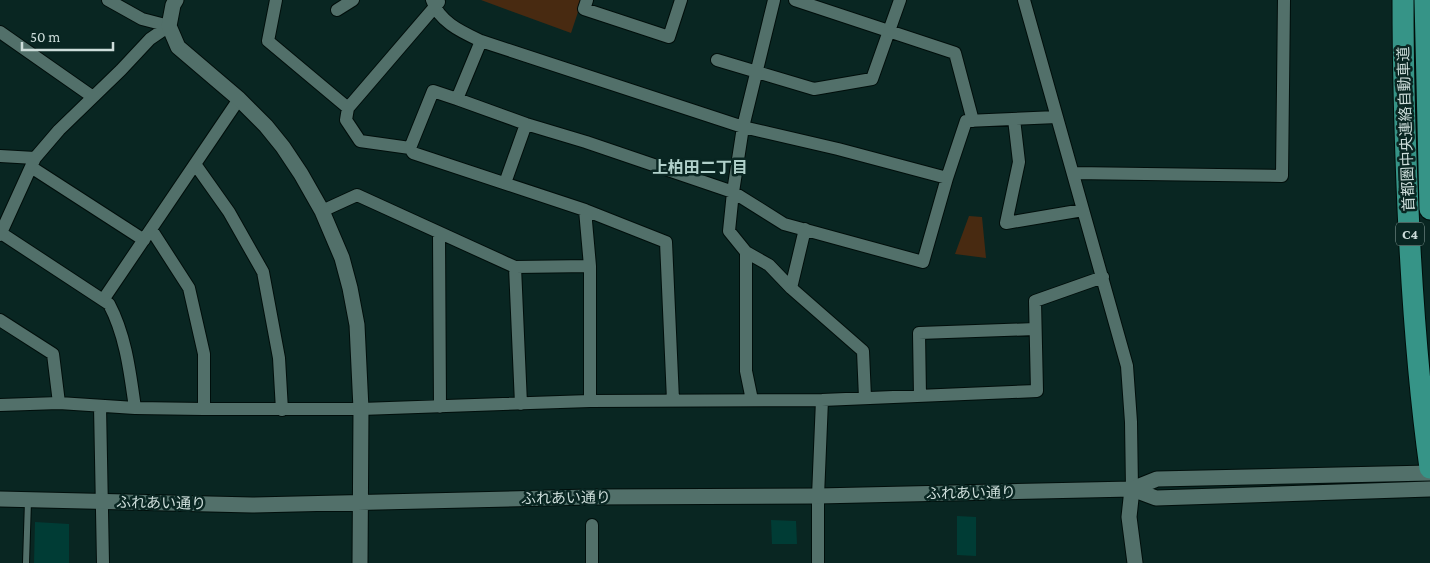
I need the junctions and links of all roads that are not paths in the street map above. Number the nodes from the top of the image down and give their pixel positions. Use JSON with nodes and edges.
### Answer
{"nodes":[{"id":1,"x":108,"y":0,"type":"edge"},
{"id":2,"x":176,"y":0,"type":"edge"},
{"id":3,"x":276,"y":0,"type":"edge"},
{"id":4,"x":353,"y":0,"type":"edge"},
{"id":5,"x":587,"y":0,"type":"edge"},
{"id":6,"x":681,"y":0,"type":"edge"},
{"id":7,"x":774,"y":0,"type":"edge"},
{"id":8,"x":795,"y":0,"type":"edge"},
{"id":9,"x":900,"y":0,"type":"edge"},
{"id":10,"x":1024,"y":0,"type":"edge"},
{"id":11,"x":1284,"y":0,"type":"edge"},
{"id":12,"x":1404,"y":0,"type":"edge"},
{"id":13,"x":1425,"y":0,"type":"edge"},
{"id":14,"x":435,"y":2,"type":"edge"},
{"id":15,"x":337,"y":10,"type":"dead end"},
{"id":16,"x":169,"y":26,"type":"junction"},
{"id":17,"x":889,"y":31,"type":"junction"},
{"id":18,"x":0,"y":32,"type":"edge"},
{"id":19,"x":481,"y":41,"type":"junction"},
{"id":20,"x":717,"y":60,"type":"dead end"},
{"id":21,"x":756,"y":72,"type":"junction"},
{"id":22,"x":93,"y":97,"type":"junction"},
{"id":23,"x":457,"y":99,"type":"junction"},
{"id":24,"x":239,"y":100,"type":"junction"},
{"id":25,"x":348,"y":108,"type":"junction"},
{"id":26,"x":1057,"y":117,"type":"junction"},
{"id":27,"x":1014,"y":119,"type":"junction"},
{"id":28,"x":973,"y":121,"type":"junction"},
{"id":29,"x":526,"y":124,"type":"junction"},
{"id":30,"x":743,"y":127,"type":"junction"},
{"id":31,"x":410,"y":148,"type":"junction"},
{"id":32,"x":0,"y":156,"type":"edge"},
{"id":33,"x":33,"y":162,"type":"junction"},
{"id":34,"x":195,"y":164,"type":"junction"},
{"id":35,"x":1073,"y":174,"type":"junction"},
{"id":36,"x":947,"y":178,"type":"junction"},
{"id":37,"x":506,"y":183,"type":"junction"},
{"id":38,"x":733,"y":192,"type":"junction"},
{"id":39,"x":1430,"y":208,"type":"edge"},
{"id":40,"x":585,"y":210,"type":"junction"},
{"id":41,"x":1083,"y":210,"type":"junction"},
{"id":42,"x":322,"y":211,"type":"junction"},
{"id":43,"x":805,"y":230,"type":"junction"},
{"id":44,"x":439,"y":232,"type":"junction"},
{"id":45,"x":1,"y":234,"type":"edge"},
{"id":46,"x":148,"y":234,"type":"junction"},
{"id":47,"x":746,"y":252,"type":"junction"},
{"id":48,"x":590,"y":266,"type":"junction"},
{"id":49,"x":515,"y":267,"type":"junction"},
{"id":50,"x":1103,"y":278,"type":"junction"},
{"id":51,"x":791,"y":288,"type":"junction"},
{"id":52,"x":103,"y":300,"type":"junction"},
{"id":53,"x":0,"y":320,"type":"edge"},
{"id":54,"x":1036,"y":329,"type":"junction"},
{"id":55,"x":920,"y":396,"type":"junction"},
{"id":56,"x":865,"y":398,"type":"junction"},
{"id":57,"x":673,"y":400,"type":"junction"},
{"id":58,"x":752,"y":400,"type":"junction"},
{"id":59,"x":822,"y":400,"type":"junction"},
{"id":60,"x":590,"y":401,"type":"junction"},
{"id":61,"x":60,"y":403,"type":"junction"},
{"id":62,"x":521,"y":404,"type":"junction"},
{"id":63,"x":0,"y":405,"type":"edge"},
{"id":64,"x":100,"y":406,"type":"junction"},
{"id":65,"x":440,"y":407,"type":"junction"},
{"id":66,"x":135,"y":408,"type":"junction"},
{"id":67,"x":360,"y":409,"type":"junction"},
{"id":68,"x":204,"y":410,"type":"junction"},
{"id":69,"x":282,"y":410,"type":"junction"},
{"id":70,"x":1430,"y":468,"type":"edge"},
{"id":71,"x":1430,"y":473,"type":"edge"},
{"id":72,"x":1132,"y":489,"type":"junction"},
{"id":73,"x":1430,"y":489,"type":"edge"},
{"id":74,"x":818,"y":496,"type":"junction"},
{"id":75,"x":0,"y":499,"type":"edge"},
{"id":76,"x":28,"y":500,"type":"junction"},
{"id":77,"x":102,"y":502,"type":"junction"},
{"id":78,"x":360,"y":502,"type":"junction"},
{"id":79,"x":592,"y":525,"type":"dead end"},
{"id":80,"x":26,"y":563,"type":"edge"},
{"id":81,"x":103,"y":563,"type":"edge"},
{"id":82,"x":360,"y":563,"type":"edge"},
{"id":83,"x":592,"y":563,"type":"edge"},
{"id":84,"x":818,"y":563,"type":"edge"},
{"id":85,"x":1135,"y":563,"type":"edge"}],
"edges":[{"from":1,"to":16,"type":"street"},
{"from":2,"to":16,"type":"street"},
{"from":3,"to":25,"type":"street"},
{"from":4,"to":15,"type":"street"},
{"from":5,"to":6,"type":"street"},
{"from":7,"to":21,"type":"street"},
{"from":8,"to":17,"type":"street"},
{"from":9,"to":17,"type":"street"},
{"from":10,"to":26,"type":"street"},
{"from":11,"to":35,"type":"street"},
{"from":12,"to":70,"type":"highway","name":"首都圏中央連絡自動車道","number":"C4"},
{"from":13,"to":39,"type":"highway","name":"首都圏中央連絡自動車道","number":"C4"},
{"from":14,"to":19,"type":"street"},
{"from":14,"to":25,"type":"street"},
{"from":16,"to":22,"type":"street"},
{"from":16,"to":24,"type":"street"},
{"from":17,"to":21,"type":"street"},
{"from":17,"to":28,"type":"street"},
{"from":18,"to":22,"type":"street"},
{"from":19,"to":23,"type":"street"},
{"from":19,"to":30,"type":"street"},
{"from":20,"to":21,"type":"street"},
{"from":21,"to":30,"type":"street"},
{"from":22,"to":33,"type":"street"},
{"from":23,"to":29,"type":"street"},
{"from":23,"to":31,"type":"street"},
{"from":24,"to":34,"type":"street"},
{"from":24,"to":42,"type":"street"},
{"from":25,"to":31,"type":"street"},
{"from":26,"to":27,"type":"street"},
{"from":26,"to":35,"type":"street"},
{"from":27,"to":28,"type":"street"},
{"from":27,"to":41,"type":"street"},
{"from":28,"to":36,"type":"street"},
{"from":29,"to":37,"type":"street"},
{"from":29,"to":38,"type":"street"},
{"from":30,"to":36,"type":"street"},
{"from":30,"to":38,"type":"street"},
{"from":31,"to":37,"type":"street"},
{"from":32,"to":33,"type":"street"},
{"from":33,"to":45,"type":"street"},
{"from":33,"to":46,"type":"street"},
{"from":34,"to":46,"type":"street"},
{"from":34,"to":69,"type":"street"},
{"from":35,"to":41,"type":"street"},
{"from":36,"to":43,"type":"street"},
{"from":37,"to":40,"type":"street"},
{"from":38,"to":43,"type":"street"},
{"from":38,"to":47,"type":"street"},
{"from":40,"to":48,"type":"street"},
{"from":40,"to":57,"type":"street"},
{"from":41,"to":50,"type":"street"},
{"from":42,"to":44,"type":"street"},
{"from":42,"to":67,"type":"street"},
{"from":43,"to":51,"type":"street"},
{"from":44,"to":49,"type":"street"},
{"from":44,"to":65,"type":"street"},
{"from":45,"to":52,"type":"street"},
{"from":46,"to":52,"type":"street"},
{"from":46,"to":68,"type":"street"},
{"from":47,"to":51,"type":"street"},
{"from":47,"to":58,"type":"street"},
{"from":48,"to":49,"type":"street"},
{"from":48,"to":60,"type":"street"},
{"from":49,"to":62,"type":"street"},
{"from":50,"to":54,"type":"street"},
{"from":50,"to":72,"type":"street"},
{"from":51,"to":56,"type":"street"},
{"from":52,"to":66,"type":"street"},
{"from":53,"to":61,"type":"street"},
{"from":54,"to":55,"type":"street"},
{"from":54,"to":55,"type":"street"},
{"from":55,"to":56,"type":"street"},
{"from":56,"to":59,"type":"street"},
{"from":57,"to":58,"type":"street"},
{"from":57,"to":60,"type":"street"},
{"from":58,"to":59,"type":"street"},
{"from":59,"to":74,"type":"street"},
{"from":60,"to":62,"type":"street"},
{"from":61,"to":63,"type":"street"},
{"from":61,"to":64,"type":"street"},
{"from":62,"to":65,"type":"street"},
{"from":64,"to":66,"type":"street"},
{"from":64,"to":77,"type":"street"},
{"from":65,"to":67,"type":"street"},
{"from":66,"to":68,"type":"street"},
{"from":67,"to":69,"type":"street"},
{"from":67,"to":78,"type":"street"},
{"from":68,"to":69,"type":"street"},
{"from":71,"to":72,"type":"street","name":"ふれあい通り"},
{"from":72,"to":73,"type":"street","name":"ふれあい通り"},
{"from":72,"to":74,"type":"street","name":"ふれあい通り"},
{"from":72,"to":85,"type":"street"},
{"from":74,"to":78,"type":"street","name":"ふれあい通り"},
{"from":74,"to":84,"type":"street"},
{"from":75,"to":76,"type":"street","name":"ふれあい通り"},
{"from":76,"to":77,"type":"street","name":"ふれあい通り"},
{"from":76,"to":80,"type":"lane"},
{"from":77,"to":78,"type":"street","name":"ふれあい通り"},
{"from":77,"to":81,"type":"street"},
{"from":78,"to":82,"type":"street"},
{"from":79,"to":83,"type":"street"}]}
